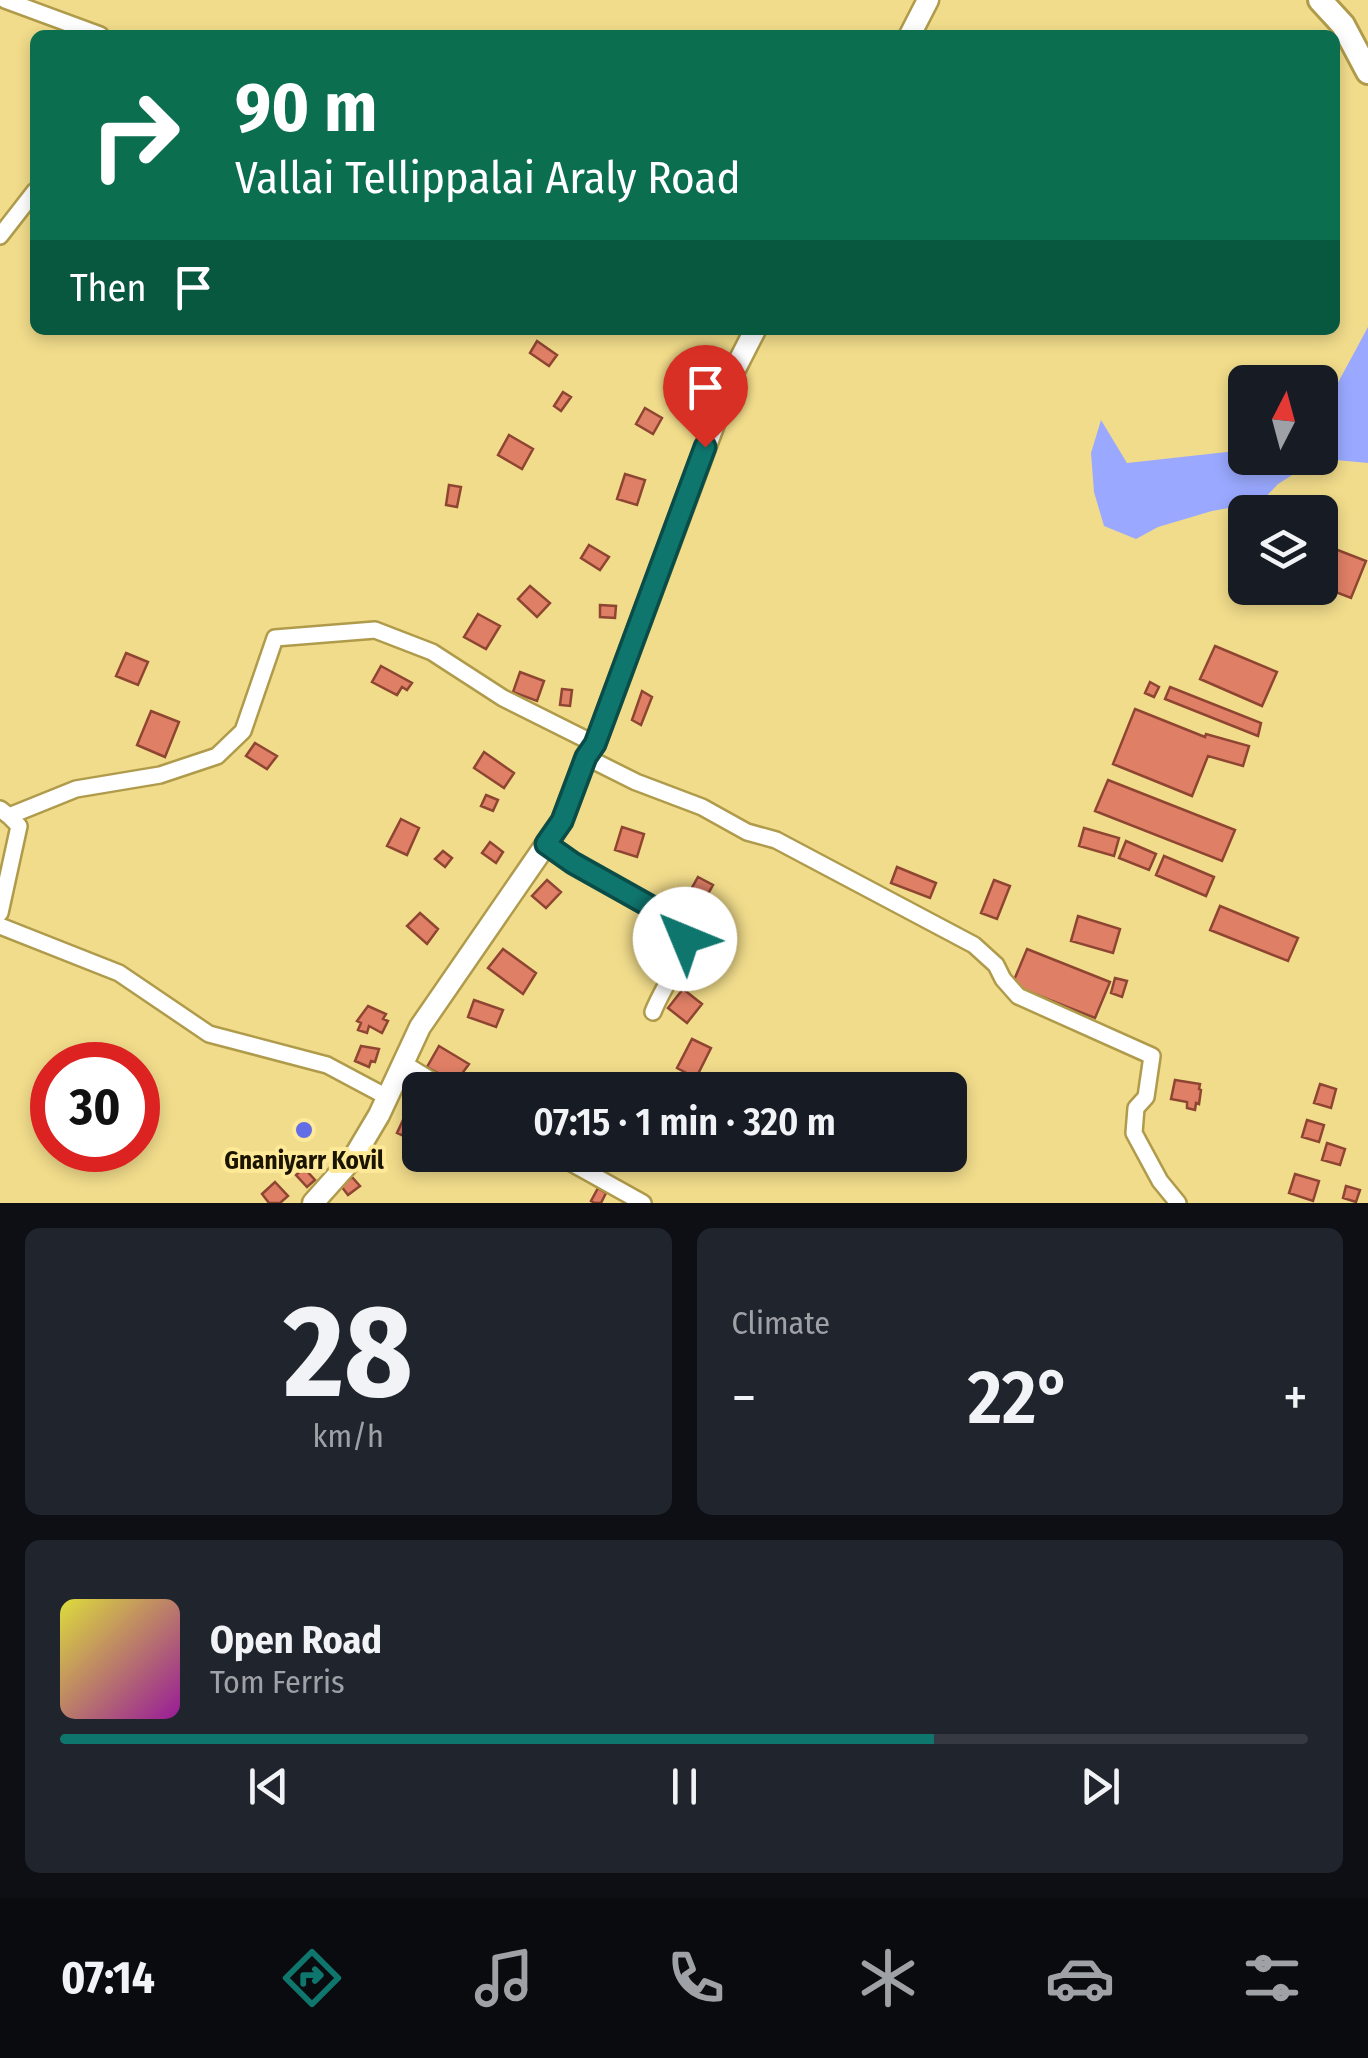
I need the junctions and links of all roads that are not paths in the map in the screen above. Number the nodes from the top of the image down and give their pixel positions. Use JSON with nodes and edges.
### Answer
{"nodes":[{"id":1,"x":5,"y":0,"type":"edge"},
{"id":2,"x":928,"y":0,"type":"edge"},
{"id":3,"x":1320,"y":0,"type":"edge"},
{"id":4,"x":86,"y":30,"type":"edge"},
{"id":5,"x":913,"y":30,"type":"edge"},
{"id":6,"x":1368,"y":72,"type":"edge"},
{"id":7,"x":30,"y":198,"type":"edge"},
{"id":8,"x":0,"y":236,"type":"edge"},
{"id":9,"x":752,"y":335,"type":"edge"},
{"id":10,"x":591,"y":750,"type":"junction"},
{"id":11,"x":4,"y":813,"type":"edge"},
{"id":12,"x":546,"y":844,"type":"junction"},
{"id":13,"x":0,"y":914,"type":"edge"},
{"id":14,"x":0,"y":926,"type":"edge"},
{"id":15,"x":653,"y":1012,"type":"dead end"},
{"id":16,"x":403,"y":1064,"type":"junction"},
{"id":17,"x":417,"y":1072,"type":"edge"},
{"id":18,"x":387,"y":1097,"type":"junction"},
{"id":19,"x":587,"y":1172,"type":"edge"},
{"id":20,"x":313,"y":1203,"type":"edge"},
{"id":21,"x":643,"y":1203,"type":"edge"},
{"id":22,"x":1178,"y":1203,"type":"edge"}],
"edges":[{"from":1,"to":4,"type":"street"},
{"from":2,"to":5,"type":"main road"},
{"from":3,"to":6,"type":"main road"},
{"from":7,"to":8,"type":"street"},
{"from":9,"to":10,"type":"main road"},
{"from":10,"to":11,"type":"street"},
{"from":10,"to":12,"type":"main road"},
{"from":10,"to":22,"type":"street"},
{"from":11,"to":13,"type":"street"},
{"from":12,"to":15,"type":"street"},
{"from":12,"to":16,"type":"main road"},
{"from":14,"to":18,"type":"street"},
{"from":16,"to":17,"type":"street"},
{"from":16,"to":18,"type":"main road"},
{"from":18,"to":20,"type":"main road"},
{"from":19,"to":21,"type":"street"}]}
